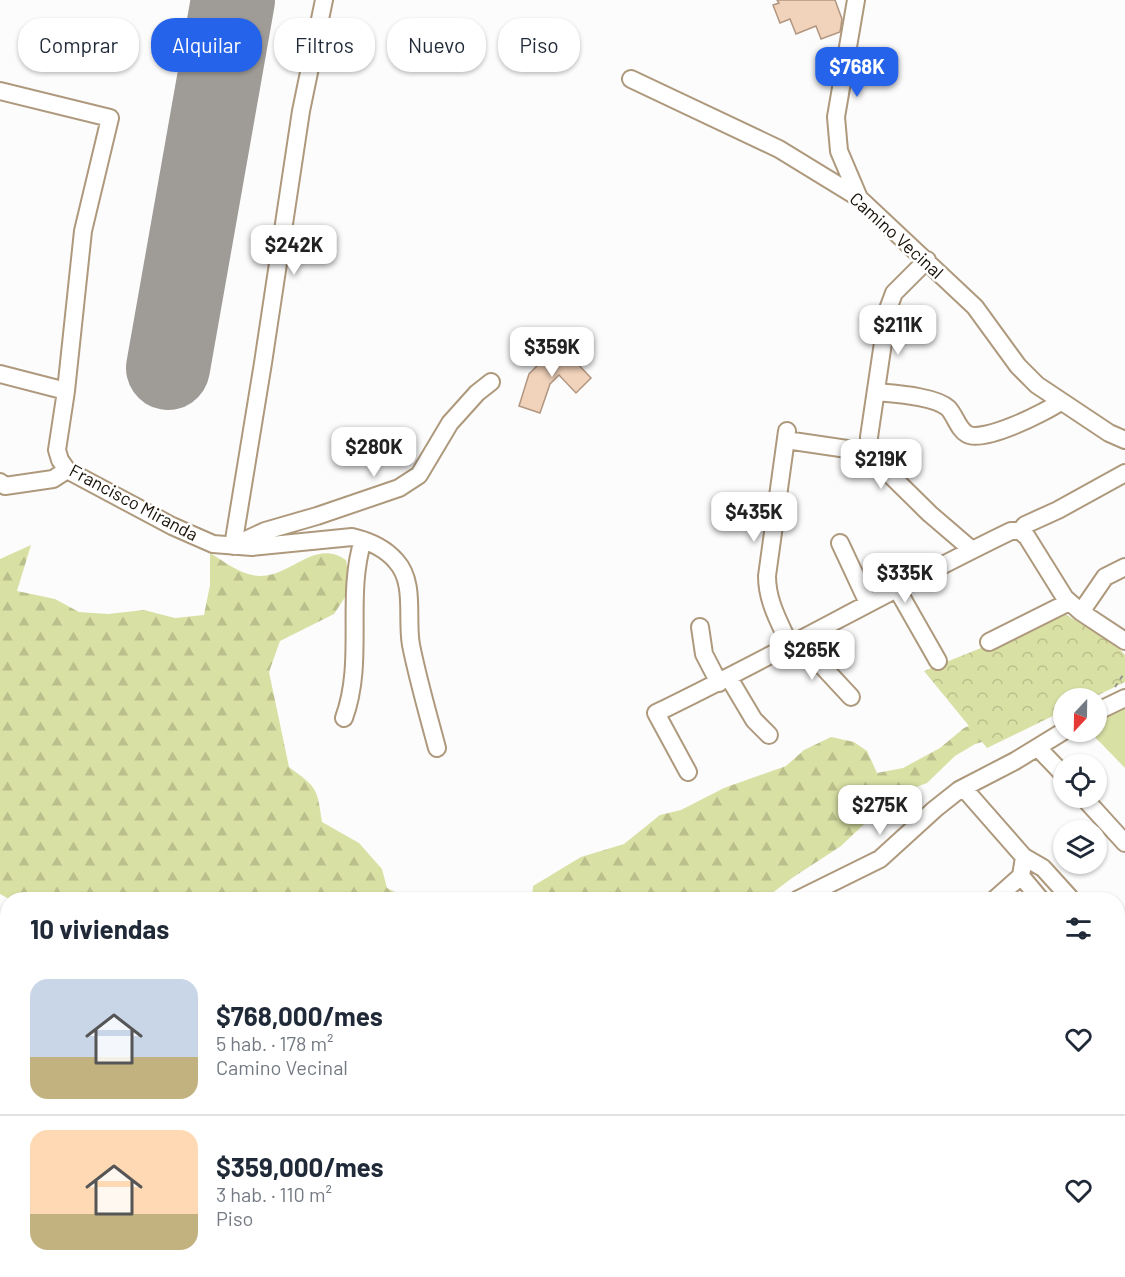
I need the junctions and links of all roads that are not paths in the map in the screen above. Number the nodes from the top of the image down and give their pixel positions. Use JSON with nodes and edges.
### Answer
{"nodes":[{"id":1,"x":324,"y":0,"type":"edge"},
{"id":2,"x":856,"y":0,"type":"edge"},
{"id":3,"x":631,"y":79,"type":"dead end"},
{"id":4,"x":0,"y":91,"type":"edge"},
{"id":5,"x":860,"y":198,"type":"junction"},
{"id":6,"x":927,"y":260,"type":"junction"},
{"id":7,"x":0,"y":374,"type":"edge"},
{"id":8,"x":491,"y":382,"type":"dead end"},
{"id":9,"x":66,"y":391,"type":"junction"},
{"id":10,"x":876,"y":392,"type":"junction"},
{"id":11,"x":1060,"y":402,"type":"junction"},
{"id":12,"x":1125,"y":440,"type":"edge"},
{"id":13,"x":870,"y":454,"type":"junction"},
{"id":14,"x":67,"y":470,"type":"junction"},
{"id":15,"x":1125,"y":473,"type":"edge"},
{"id":16,"x":0,"y":482,"type":"edge"},
{"id":17,"x":1020,"y":531,"type":"junction"},
{"id":18,"x":363,"y":540,"type":"junction"},
{"id":19,"x":840,"y":543,"type":"dead end"},
{"id":20,"x":233,"y":546,"type":"junction"},
{"id":21,"x":972,"y":550,"type":"junction"},
{"id":22,"x":1125,"y":567,"type":"edge"},
{"id":23,"x":897,"y":589,"type":"junction"},
{"id":24,"x":868,"y":603,"type":"junction"},
{"id":25,"x":1075,"y":607,"type":"junction"},
{"id":26,"x":700,"y":627,"type":"dead end"},
{"id":27,"x":1125,"y":641,"type":"edge"},
{"id":28,"x":989,"y":642,"type":"dead end"},
{"id":29,"x":795,"y":644,"type":"junction"},
{"id":30,"x":938,"y":661,"type":"dead end"},
{"id":31,"x":724,"y":680,"type":"junction"},
{"id":32,"x":850,"y":697,"type":"dead end"},
{"id":33,"x":1125,"y":698,"type":"edge"},
{"id":34,"x":1107,"y":707,"type":"edge"},
{"id":35,"x":344,"y":717,"type":"dead end"},
{"id":36,"x":769,"y":735,"type":"dead end"},
{"id":37,"x":1053,"y":738,"type":"edge"},
{"id":38,"x":437,"y":748,"type":"dead end"},
{"id":39,"x":1038,"y":748,"type":"junction"},
{"id":40,"x":1053,"y":764,"type":"edge"},
{"id":41,"x":688,"y":772,"type":"dead end"},
{"id":42,"x":967,"y":786,"type":"junction"},
{"id":43,"x":1093,"y":808,"type":"edge"},
{"id":44,"x":1125,"y":843,"type":"edge"},
{"id":45,"x":1024,"y":857,"type":"junction"},
{"id":46,"x":1021,"y":876,"type":"junction"},
{"id":47,"x":813,"y":892,"type":"edge"},
{"id":48,"x":1003,"y":892,"type":"edge"},
{"id":49,"x":1034,"y":892,"type":"edge"},
{"id":50,"x":1065,"y":892,"type":"edge"}],
"edges":[{"from":1,"to":20,"type":"street"},
{"from":2,"to":5,"type":"street"},
{"from":3,"to":5,"type":"street","name":"Camino Vecinal"},
{"from":4,"to":9,"type":"street","name":"Francisco Miranda"},
{"from":5,"to":6,"type":"street","name":"Camino Vecinal"},
{"from":6,"to":10,"type":"street"},
{"from":6,"to":11,"type":"street","name":"Camino Vecinal"},
{"from":7,"to":9,"type":"street"},
{"from":8,"to":20,"type":"street"},
{"from":9,"to":14,"type":"street","name":"Francisco Miranda"},
{"from":10,"to":11,"type":"street"},
{"from":10,"to":13,"type":"street"},
{"from":11,"to":12,"type":"street","name":"Camino Vecinal"},
{"from":13,"to":21,"type":"street"},
{"from":13,"to":29,"type":"street"},
{"from":14,"to":16,"type":"street"},
{"from":14,"to":20,"type":"street","name":"Francisco Miranda"},
{"from":15,"to":17,"type":"street"},
{"from":17,"to":21,"type":"street"},
{"from":17,"to":25,"type":"street"},
{"from":18,"to":20,"type":"street","name":"Francisco Miranda"},
{"from":18,"to":35,"type":"street"},
{"from":18,"to":38,"type":"street","name":"Francisco Miranda"},
{"from":19,"to":24,"type":"street"},
{"from":21,"to":23,"type":"street"},
{"from":22,"to":25,"type":"street"},
{"from":23,"to":24,"type":"street"},
{"from":23,"to":30,"type":"street"},
{"from":24,"to":29,"type":"street"},
{"from":25,"to":27,"type":"street"},
{"from":25,"to":28,"type":"street"},
{"from":26,"to":31,"type":"street"},
{"from":29,"to":31,"type":"street"},
{"from":29,"to":32,"type":"street"},
{"from":31,"to":36,"type":"street"},
{"from":31,"to":41,"type":"street"},
{"from":33,"to":34,"type":"street"},
{"from":37,"to":39,"type":"street"},
{"from":39,"to":40,"type":"street"},
{"from":39,"to":42,"type":"street"},
{"from":42,"to":45,"type":"street"},
{"from":42,"to":47,"type":"street"},
{"from":43,"to":44,"type":"street"},
{"from":45,"to":46,"type":"street"},
{"from":45,"to":50,"type":"street"},
{"from":46,"to":48,"type":"street"},
{"from":46,"to":49,"type":"street"}]}
